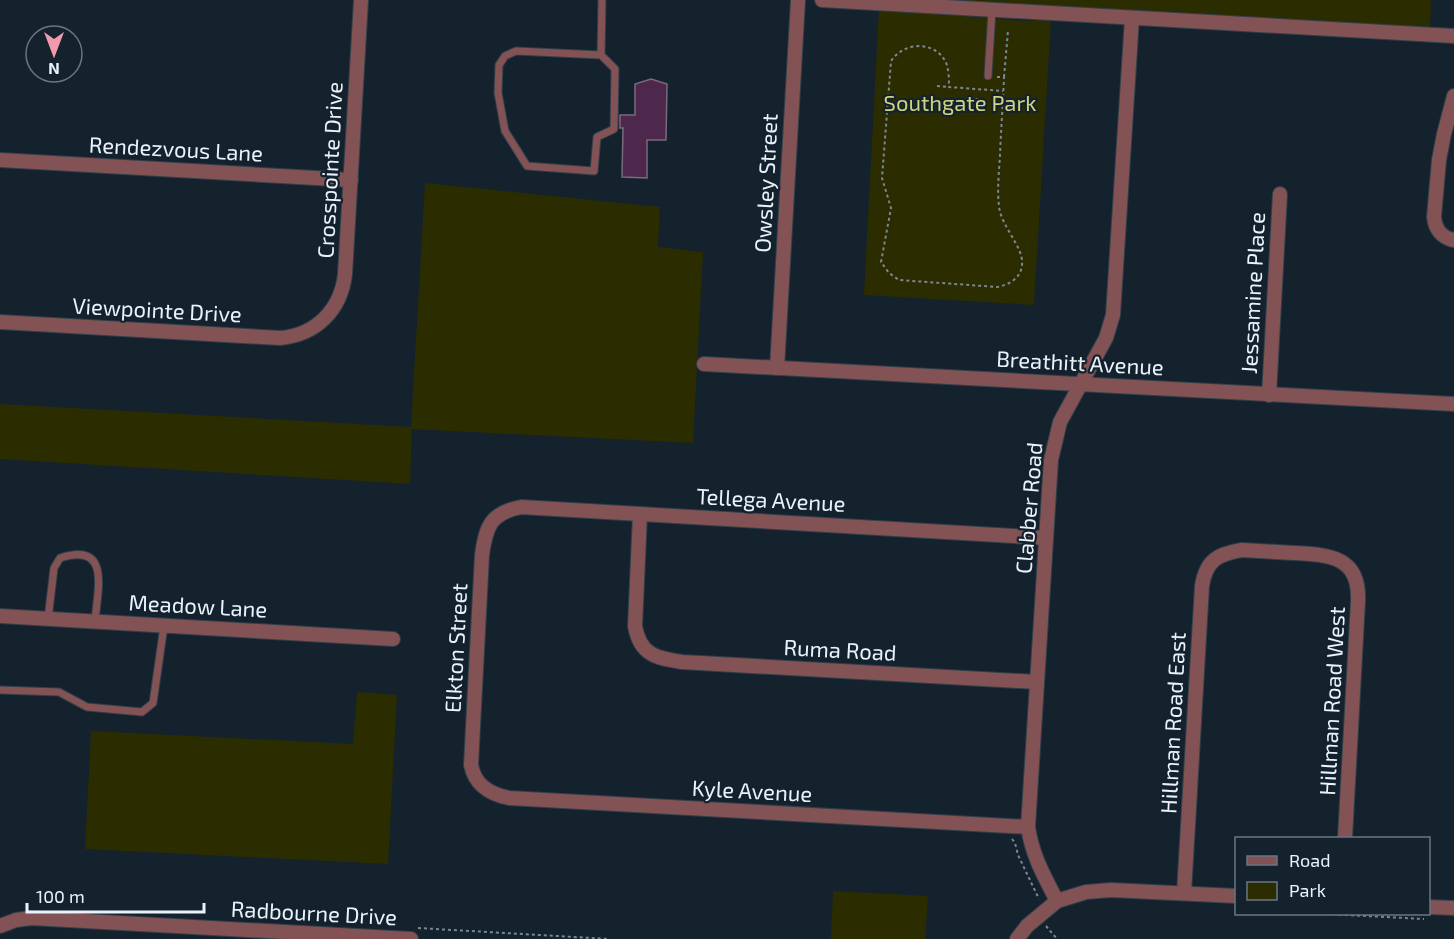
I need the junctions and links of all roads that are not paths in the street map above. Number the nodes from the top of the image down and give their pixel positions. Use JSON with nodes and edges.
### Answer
{"nodes":[{"id":1,"x":361,"y":0,"type":"edge"},
{"id":2,"x":602,"y":0,"type":"edge"},
{"id":3,"x":798,"y":0,"type":"edge"},
{"id":4,"x":822,"y":0,"type":"edge"},
{"id":5,"x":992,"y":10,"type":"junction"},
{"id":6,"x":1131,"y":18,"type":"junction"},
{"id":7,"x":1454,"y":36,"type":"edge"},
{"id":8,"x":601,"y":55,"type":"junction"},
{"id":9,"x":988,"y":76,"type":"road end"},
{"id":10,"x":1454,"y":96,"type":"edge"},
{"id":11,"x":0,"y":160,"type":"edge"},
{"id":12,"x":351,"y":180,"type":"junction"},
{"id":13,"x":1280,"y":194,"type":"dead end"},
{"id":14,"x":1454,"y":240,"type":"edge"},
{"id":15,"x":0,"y":322,"type":"edge"},
{"id":16,"x":310,"y":330,"type":"joint"},
{"id":17,"x":704,"y":364,"type":"dead end"},
{"id":18,"x":777,"y":368,"type":"junction"},
{"id":19,"x":1080,"y":384,"type":"junction"},
{"id":20,"x":1269,"y":395,"type":"junction"},
{"id":21,"x":1454,"y":404,"type":"edge"},
{"id":22,"x":640,"y":514,"type":"junction"},
{"id":23,"x":496,"y":517,"type":"joint"},
{"id":24,"x":1046,"y":538,"type":"junction"},
{"id":25,"x":1215,"y":559,"type":"joint"},
{"id":26,"x":0,"y":616,"type":"edge"},
{"id":27,"x":48,"y":619,"type":"junction"},
{"id":28,"x":95,"y":622,"type":"junction"},
{"id":29,"x":164,"y":626,"type":"junction"},
{"id":30,"x":393,"y":639,"type":"dead end"},
{"id":31,"x":1037,"y":682,"type":"junction"},
{"id":32,"x":0,"y":690,"type":"edge"},
{"id":33,"x":478,"y":783,"type":"joint"},
{"id":34,"x":1028,"y":827,"type":"junction"},
{"id":35,"x":1345,"y":837,"type":"edge"},
{"id":36,"x":1184,"y":893,"type":"junction"},
{"id":37,"x":1235,"y":896,"type":"edge"},
{"id":38,"x":1057,"y":901,"type":"junction"},
{"id":39,"x":1454,"y":908,"type":"edge"},
{"id":40,"x":1430,"y":913,"type":"edge"},
{"id":41,"x":0,"y":926,"type":"edge"},
{"id":42,"x":411,"y":939,"type":"edge"},
{"id":43,"x":1017,"y":939,"type":"edge"}],
"edges":[{"from":1,"to":12,"type":"street","name":"Crosspointe Drive"},
{"from":2,"to":8,"type":"lane"},
{"from":3,"to":18,"type":"street","name":"Owsley Street"},
{"from":4,"to":5,"type":"street"},
{"from":5,"to":6,"type":"street"},
{"from":5,"to":9,"type":"lane"},
{"from":6,"to":7,"type":"street"},
{"from":6,"to":19,"type":"street","name":"Clabber Road"},
{"from":8,"to":8,"type":"lane"},
{"from":10,"to":14,"type":"street"},
{"from":11,"to":12,"type":"street","name":"Rendezvous Lane"},
{"from":12,"to":16,"type":"street","name":"Crosspointe Drive"},
{"from":13,"to":20,"type":"street","name":"Jessamine Place"},
{"from":15,"to":16,"type":"street","name":"Viewpointe Drive"},
{"from":17,"to":18,"type":"street","name":"Breathitt Avenue"},
{"from":18,"to":19,"type":"street","name":"Breathitt Avenue"},
{"from":19,"to":20,"type":"street","name":"Breathitt Avenue"},
{"from":19,"to":24,"type":"street","name":"Clabber Road"},
{"from":20,"to":21,"type":"street","name":"Breathitt Avenue"},
{"from":22,"to":23,"type":"street","name":"Tellega Avenue"},
{"from":22,"to":24,"type":"street","name":"Tellega Avenue"},
{"from":22,"to":31,"type":"street","name":"Ruma Road"},
{"from":23,"to":33,"type":"street","name":"Elkton Street"},
{"from":24,"to":31,"type":"street","name":"Clabber Road"},
{"from":25,"to":35,"type":"street","name":"Hillman Road West"},
{"from":25,"to":36,"type":"street","name":"Hillman Road East"},
{"from":26,"to":27,"type":"street","name":"Meadow Lane"},
{"from":27,"to":28,"type":"street","name":"Meadow Lane"},
{"from":27,"to":28,"type":"lane"},
{"from":28,"to":29,"type":"street","name":"Meadow Lane"},
{"from":29,"to":30,"type":"street","name":"Meadow Lane"},
{"from":29,"to":32,"type":"lane"},
{"from":31,"to":34,"type":"street","name":"Clabber Road"},
{"from":33,"to":34,"type":"street","name":"Kyle Avenue"},
{"from":34,"to":38,"type":"street","name":"Clabber Road"},
{"from":36,"to":37,"type":"street"},
{"from":36,"to":38,"type":"street"},
{"from":38,"to":43,"type":"street"},
{"from":39,"to":40,"type":"street"},
{"from":41,"to":42,"type":"street","name":"Radbourne Drive"}]}
